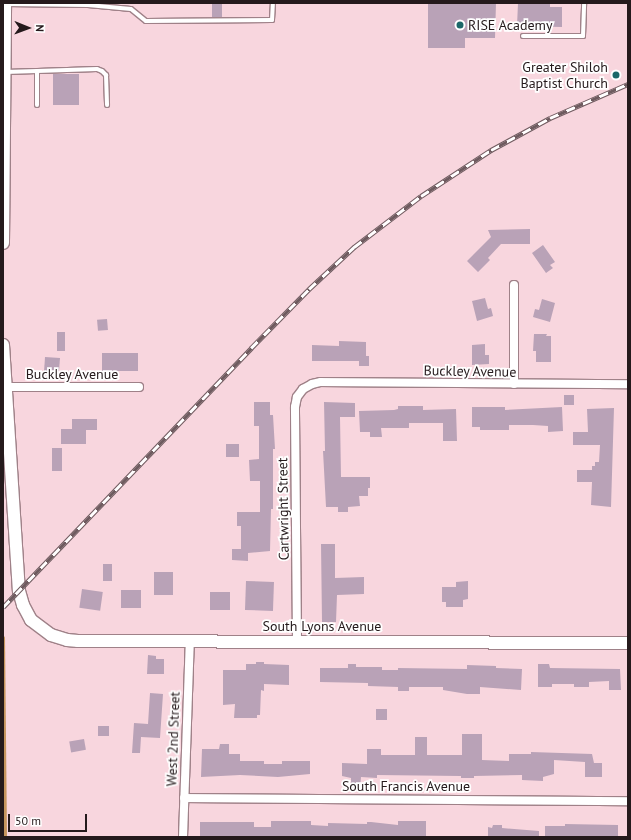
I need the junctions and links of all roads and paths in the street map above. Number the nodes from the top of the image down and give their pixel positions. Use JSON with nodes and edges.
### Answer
{"nodes":[{"id":1,"x":273,"y":3,"type":"edge"},
{"id":2,"x":584,"y":3,"type":"edge"},
{"id":3,"x":5,"y":4,"type":"edge"},
{"id":4,"x":74,"y":4,"type":"edge"},
{"id":5,"x":523,"y":36,"type":"dead end"},
{"id":6,"x":38,"y":71,"type":"junction"},
{"id":7,"x":4,"y":72,"type":"junction"},
{"id":8,"x":4,"y":92,"type":"edge"},
{"id":9,"x":37,"y":105,"type":"dead end"},
{"id":10,"x":107,"y":105,"type":"dead end"},
{"id":11,"x":3,"y":131,"type":"edge"},
{"id":12,"x":3,"y":243,"type":"edge"},
{"id":13,"x":514,"y":285,"type":"dead end"},
{"id":14,"x":3,"y":345,"type":"edge"},
{"id":15,"x":312,"y":384,"type":"joint"},
{"id":16,"x":514,"y":384,"type":"junction"},
{"id":17,"x":628,"y":384,"type":"edge"},
{"id":18,"x":5,"y":387,"type":"junction"},
{"id":19,"x":139,"y":387,"type":"dead end"},
{"id":20,"x":190,"y":641,"type":"junction"},
{"id":21,"x":297,"y":641,"type":"junction"},
{"id":22,"x":628,"y":643,"type":"edge"},
{"id":23,"x":184,"y":798,"type":"junction"},
{"id":24,"x":628,"y":800,"type":"edge"},
{"id":25,"x":183,"y":837,"type":"edge"}],
"edges":[{"from":1,"to":4,"type":"lane"},
{"from":2,"to":5,"type":"lane"},
{"from":3,"to":4,"type":"lane"},
{"from":3,"to":7,"type":"street"},
{"from":6,"to":7,"type":"lane"},
{"from":6,"to":9,"type":"lane"},
{"from":6,"to":10,"type":"lane"},
{"from":7,"to":8,"type":"street"},
{"from":8,"to":11,"type":"street"},
{"from":11,"to":12,"type":"street"},
{"from":13,"to":16,"type":"street"},
{"from":14,"to":18,"type":"street"},
{"from":15,"to":16,"type":"street","name":"Buckley Avenue"},
{"from":15,"to":21,"type":"street","name":"Cartwright Street"},
{"from":16,"to":17,"type":"street","name":"Buckley Avenue"},
{"from":18,"to":19,"type":"street","name":"Buckley Avenue"},
{"from":18,"to":20,"type":"street","name":"South Lyons Avenue"},
{"from":20,"to":21,"type":"street","name":"South Lyons Avenue"},
{"from":20,"to":23,"type":"street","name":"West 2nd Street"},
{"from":21,"to":22,"type":"street","name":"South Lyons Avenue"},
{"from":23,"to":24,"type":"street","name":"South Francis Avenue"},
{"from":23,"to":25,"type":"street","name":"West 2nd Street"}]}
